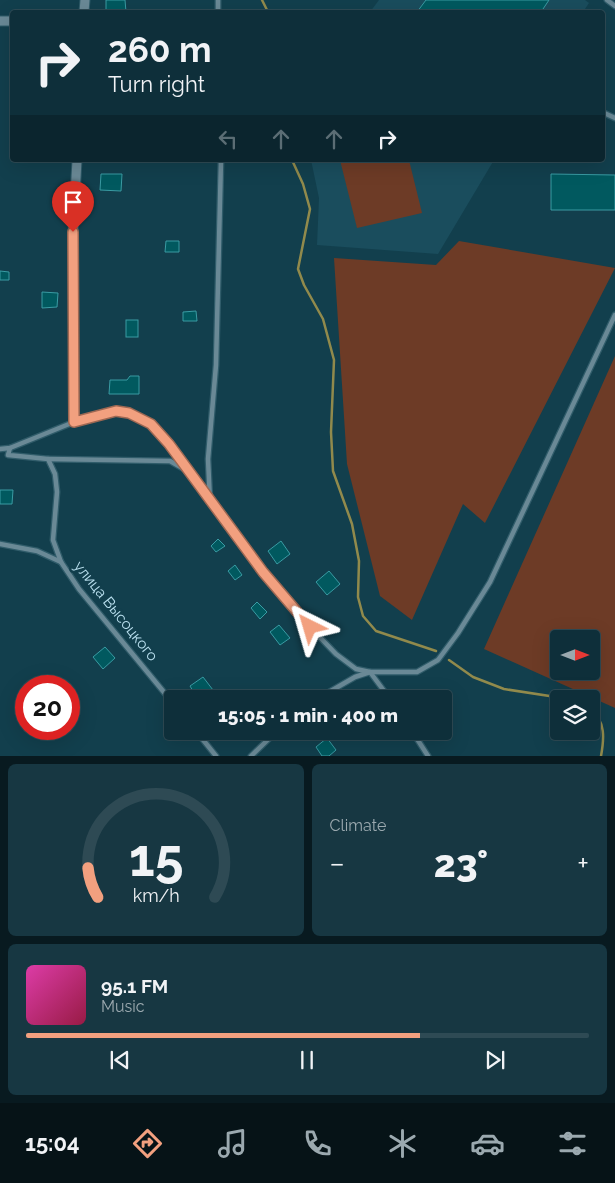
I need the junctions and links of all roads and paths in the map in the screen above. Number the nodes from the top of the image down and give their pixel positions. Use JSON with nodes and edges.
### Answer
{"nodes":[{"id":1,"x":607,"y":0,"type":"edge"},
{"id":2,"x":615,"y":6,"type":"edge"},
{"id":3,"x":77,"y":162,"type":"edge"},
{"id":4,"x":221,"y":162,"type":"edge"},
{"id":5,"x":615,"y":315,"type":"edge"},
{"id":6,"x":74,"y":422,"type":"junction"},
{"id":7,"x":10,"y":448,"type":"junction"},
{"id":8,"x":0,"y":449,"type":"edge"},
{"id":9,"x":48,"y":459,"type":"junction"},
{"id":10,"x":187,"y":471,"type":"junction"},
{"id":11,"x":210,"y":502,"type":"junction"},
{"id":12,"x":0,"y":544,"type":"edge"},
{"id":13,"x":61,"y":562,"type":"junction"},
{"id":14,"x":370,"y":672,"type":"junction"},
{"id":15,"x":333,"y":690,"type":"edge"},
{"id":16,"x":383,"y":690,"type":"edge"},
{"id":17,"x":164,"y":692,"type":"edge"},
{"id":18,"x":203,"y":740,"type":"edge"},
{"id":19,"x":267,"y":740,"type":"edge"},
{"id":20,"x":418,"y":740,"type":"edge"},
{"id":21,"x":216,"y":756,"type":"edge"},
{"id":22,"x":252,"y":756,"type":"edge"},
{"id":23,"x":428,"y":756,"type":"edge"}],
"edges":[{"from":1,"to":2,"type":"lane"},
{"from":3,"to":6,"type":"street"},
{"from":4,"to":11,"type":"lane"},
{"from":5,"to":14,"type":"lane"},
{"from":6,"to":7,"type":"lane"},
{"from":6,"to":10,"type":"lane"},
{"from":7,"to":8,"type":"lane"},
{"from":7,"to":9,"type":"lane"},
{"from":9,"to":10,"type":"lane"},
{"from":9,"to":13,"type":"lane","name":"улица Высоцкого"},
{"from":10,"to":11,"type":"lane"},
{"from":11,"to":14,"type":"lane"},
{"from":12,"to":13,"type":"lane"},
{"from":13,"to":17,"type":"lane","name":"улица Высоцкого"},
{"from":14,"to":15,"type":"lane"},
{"from":14,"to":16,"type":"lane"},
{"from":18,"to":21,"type":"lane"},
{"from":19,"to":22,"type":"lane"},
{"from":20,"to":23,"type":"lane"}]}
